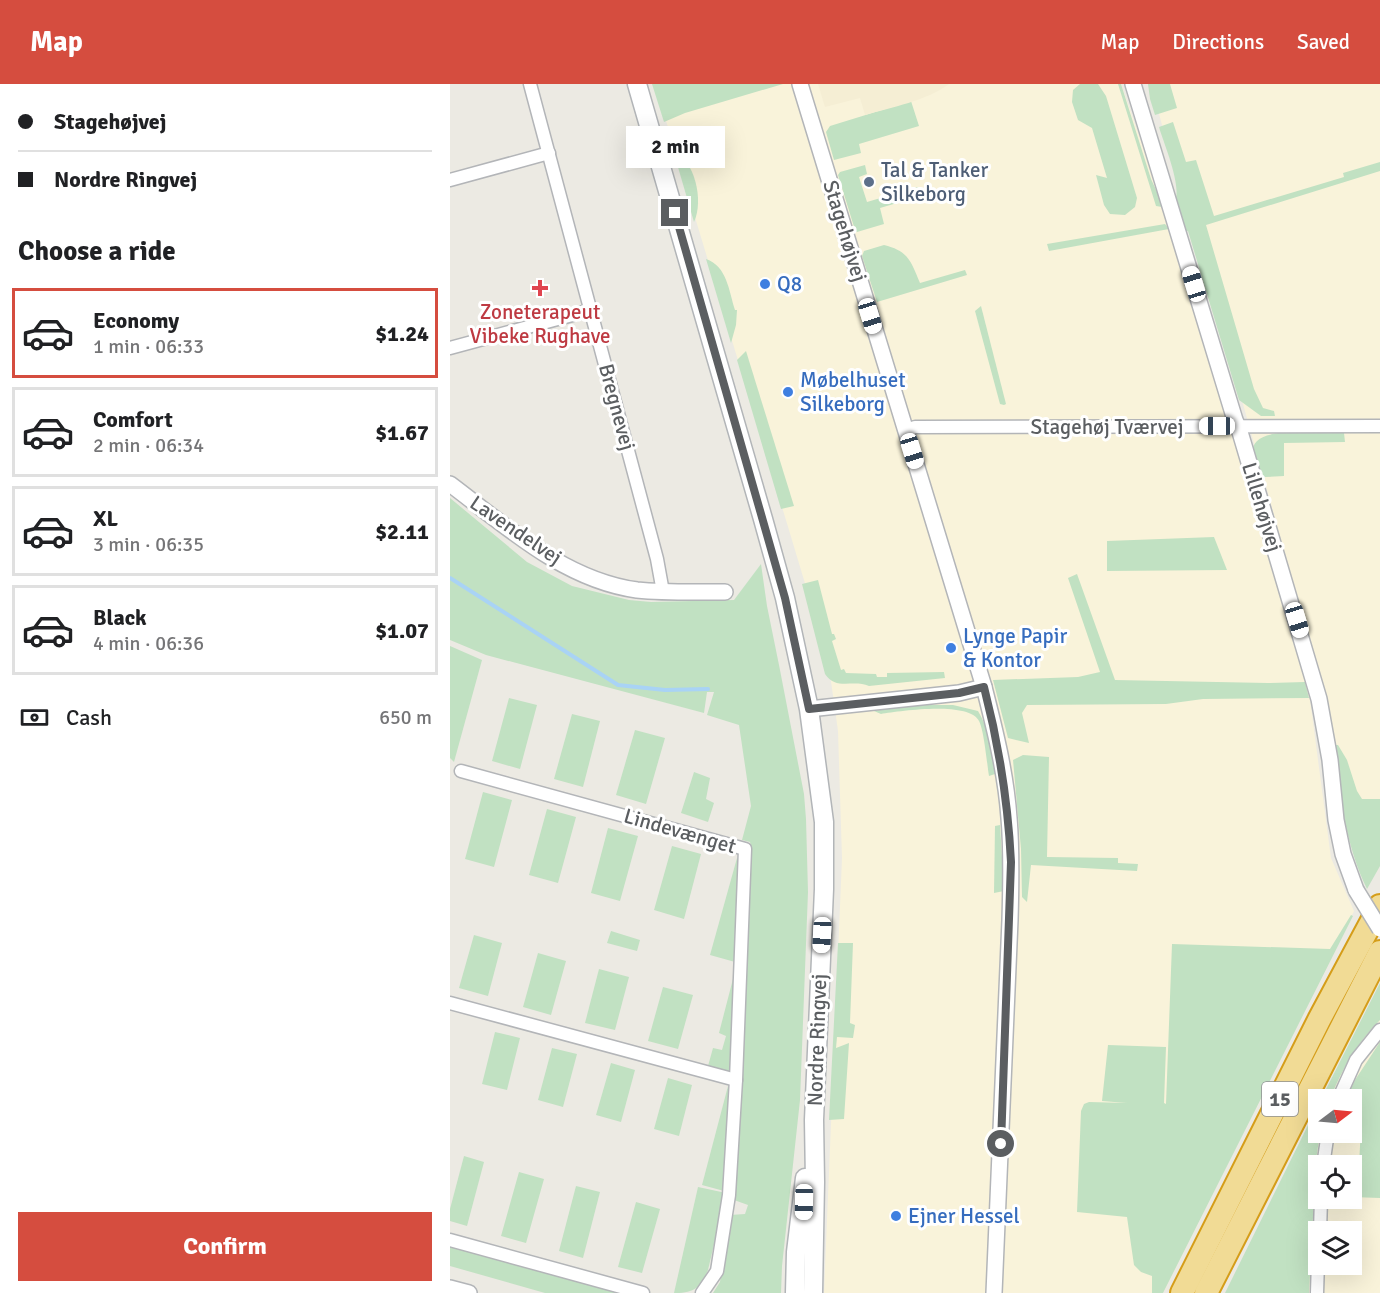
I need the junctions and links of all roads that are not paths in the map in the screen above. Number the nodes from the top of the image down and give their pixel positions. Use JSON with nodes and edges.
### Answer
{"nodes":[{"id":1,"x":530,"y":84,"type":"edge"},
{"id":2,"x":637,"y":84,"type":"edge"},
{"id":3,"x":800,"y":84,"type":"edge"},
{"id":4,"x":1133,"y":84,"type":"edge"},
{"id":5,"x":549,"y":153,"type":"junction"},
{"id":6,"x":450,"y":180,"type":"edge"},
{"id":7,"x":591,"y":310,"type":"junction"},
{"id":8,"x":450,"y":348,"type":"edge"},
{"id":9,"x":1238,"y":426,"type":"junction"},
{"id":10,"x":1380,"y":426,"type":"edge"},
{"id":11,"x":906,"y":430,"type":"junction"},
{"id":12,"x":450,"y":484,"type":"edge"},
{"id":13,"x":663,"y":592,"type":"junction"},
{"id":14,"x":724,"y":592,"type":"dead end"},
{"id":15,"x":984,"y":687,"type":"junction"},
{"id":16,"x":809,"y":709,"type":"junction"},
{"id":17,"x":461,"y":771,"type":"dead end"},
{"id":18,"x":1380,"y":906,"type":"edge"},
{"id":19,"x":1380,"y":930,"type":"edge"},
{"id":20,"x":1380,"y":952,"type":"edge"},
{"id":21,"x":450,"y":1003,"type":"edge"},
{"id":22,"x":1380,"y":1030,"type":"edge"},
{"id":23,"x":736,"y":1080,"type":"junction"},
{"id":24,"x":1343,"y":1089,"type":"edge"},
{"id":25,"x":814,"y":1120,"type":"junction"},
{"id":26,"x":805,"y":1180,"type":"junction"},
{"id":27,"x":450,"y":1240,"type":"edge"},
{"id":28,"x":1318,"y":1275,"type":"edge"},
{"id":29,"x":643,"y":1293,"type":"edge"},
{"id":30,"x":702,"y":1293,"type":"edge"},
{"id":31,"x":795,"y":1293,"type":"edge"},
{"id":32,"x":803,"y":1293,"type":"edge"},
{"id":33,"x":813,"y":1293,"type":"edge"},
{"id":34,"x":994,"y":1293,"type":"edge"},
{"id":35,"x":1182,"y":1293,"type":"edge"},
{"id":36,"x":1206,"y":1293,"type":"edge"},
{"id":37,"x":1317,"y":1293,"type":"edge"}],
"edges":[{"from":1,"to":5,"type":"street","name":"Bregnevej"},
{"from":2,"to":16,"type":"main road","name":"Nordre Ringvej"},
{"from":3,"to":11,"type":"street","name":"Stagehøjvej"},
{"from":4,"to":9,"type":"street","name":"Lillehøjvej"},
{"from":5,"to":6,"type":"street"},
{"from":5,"to":7,"type":"street","name":"Bregnevej"},
{"from":7,"to":8,"type":"street"},
{"from":7,"to":13,"type":"street","name":"Bregnevej"},
{"from":9,"to":10,"type":"street","name":"Stagehøj Tværvej"},
{"from":9,"to":11,"type":"street","name":"Stagehøj Tværvej"},
{"from":9,"to":19,"type":"street","name":"Lillehøjvej","bridge":true},
{"from":11,"to":15,"type":"street","name":"Stagehøjvej"},
{"from":12,"to":13,"type":"street","name":"Lavendelvej"},
{"from":13,"to":14,"type":"street","name":"Lavendelvej"},
{"from":15,"to":16,"type":"street"},
{"from":15,"to":34,"type":"street","name":"Stagehøjvej"},
{"from":16,"to":25,"type":"main road","name":"Nordre Ringvej"},
{"from":17,"to":23,"type":"street","name":"Lindevænget"},
{"from":18,"to":35,"type":"highway","number":"15"},
{"from":20,"to":36,"type":"highway","number":"15"},
{"from":21,"to":23,"type":"street"},
{"from":22,"to":24,"type":"street"},
{"from":23,"to":30,"type":"street","name":"Lindevænget"},
{"from":25,"to":26,"type":"main road","name":"Nordre Ringvej"},
{"from":25,"to":33,"type":"main road","name":"Nordre Ringvej"},
{"from":26,"to":31,"type":"main road","name":"Nordre Ringvej"},
{"from":26,"to":32,"type":"main road"},
{"from":27,"to":29,"type":"street"},
{"from":28,"to":37,"type":"street"}]}
